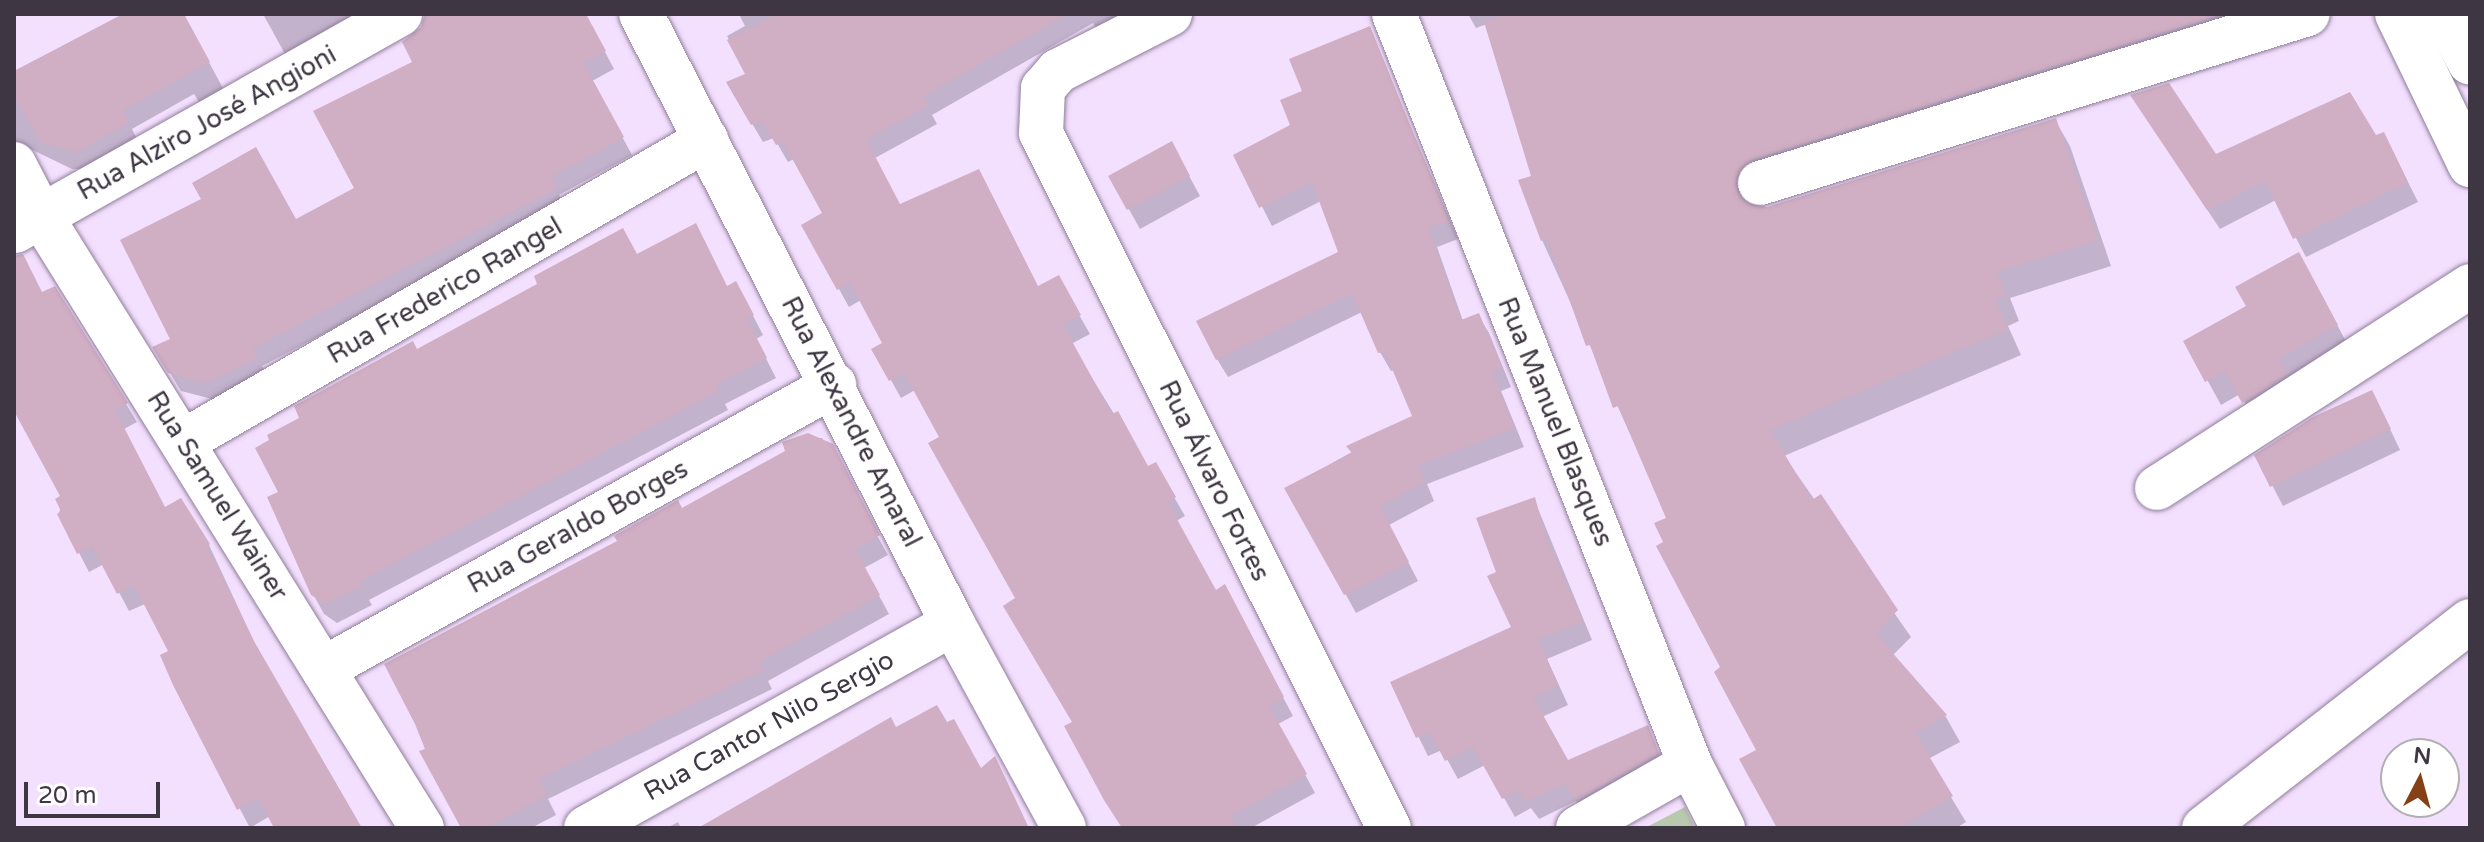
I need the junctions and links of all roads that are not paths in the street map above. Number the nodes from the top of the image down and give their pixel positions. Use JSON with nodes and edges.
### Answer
{"nodes":[{"id":1,"x":400,"y":14,"type":"edge"},
{"id":2,"x":641,"y":14,"type":"edge"},
{"id":3,"x":1170,"y":14,"type":"edge"},
{"id":4,"x":1394,"y":14,"type":"edge"},
{"id":5,"x":2308,"y":14,"type":"edge"},
{"id":6,"x":2397,"y":14,"type":"edge"},
{"id":7,"x":2444,"y":14,"type":"edge"},
{"id":8,"x":2470,"y":63,"type":"edge"},
{"id":9,"x":706,"y":140,"type":"junction"},
{"id":10,"x":14,"y":164,"type":"edge"},
{"id":11,"x":2470,"y":165,"type":"edge"},
{"id":12,"x":1760,"y":183,"type":"dead end"},
{"id":13,"x":27,"y":224,"type":"edge"},
{"id":14,"x":2470,"y":286,"type":"edge"},
{"id":15,"x":834,"y":385,"type":"junction"},
{"id":16,"x":184,"y":441,"type":"junction"},
{"id":17,"x":2157,"y":488,"type":"dead end"},
{"id":18,"x":2470,"y":621,"type":"edge"},
{"id":19,"x":953,"y":624,"type":"junction"},
{"id":20,"x":323,"y":669,"type":"junction"},
{"id":21,"x":1690,"y":764,"type":"junction"},
{"id":22,"x":422,"y":828,"type":"edge"},
{"id":23,"x":586,"y":828,"type":"edge"},
{"id":24,"x":1064,"y":828,"type":"edge"},
{"id":25,"x":1389,"y":828,"type":"edge"},
{"id":26,"x":1578,"y":828,"type":"edge"},
{"id":27,"x":1723,"y":828,"type":"edge"},
{"id":28,"x":2204,"y":828,"type":"edge"}],
"edges":[{"from":1,"to":13,"type":"street","name":"Rua Alziro José Angioni"},
{"from":2,"to":9,"type":"street","name":"Rua Alexandre Amaral"},
{"from":3,"to":25,"type":"street","name":"Rua Álvaro Fortes"},
{"from":4,"to":21,"type":"street","name":"Rua Manuel Blasques"},
{"from":5,"to":12,"type":"street"},
{"from":6,"to":11,"type":"street"},
{"from":7,"to":8,"type":"street"},
{"from":9,"to":15,"type":"street","name":"Rua Alexandre Amaral"},
{"from":9,"to":16,"type":"street","name":"Rua Frederico Rangel"},
{"from":10,"to":13,"type":"street","name":"Rua Samuel Wainer"},
{"from":13,"to":16,"type":"street","name":"Rua Samuel Wainer"},
{"from":14,"to":17,"type":"street"},
{"from":15,"to":19,"type":"street","name":"Rua Alexandre Amaral"},
{"from":15,"to":20,"type":"street","name":"Rua Geraldo Borges"},
{"from":16,"to":20,"type":"street","name":"Rua Samuel Wainer"},
{"from":18,"to":28,"type":"street"},
{"from":19,"to":23,"type":"street","name":"Rua Cantor Nilo Sergio"},
{"from":19,"to":24,"type":"street","name":"Rua Alexandre Amaral"},
{"from":20,"to":22,"type":"street","name":"Rua Samuel Wainer"},
{"from":21,"to":26,"type":"street"},
{"from":21,"to":27,"type":"street","name":"Rua Manuel Blasques"}]}
